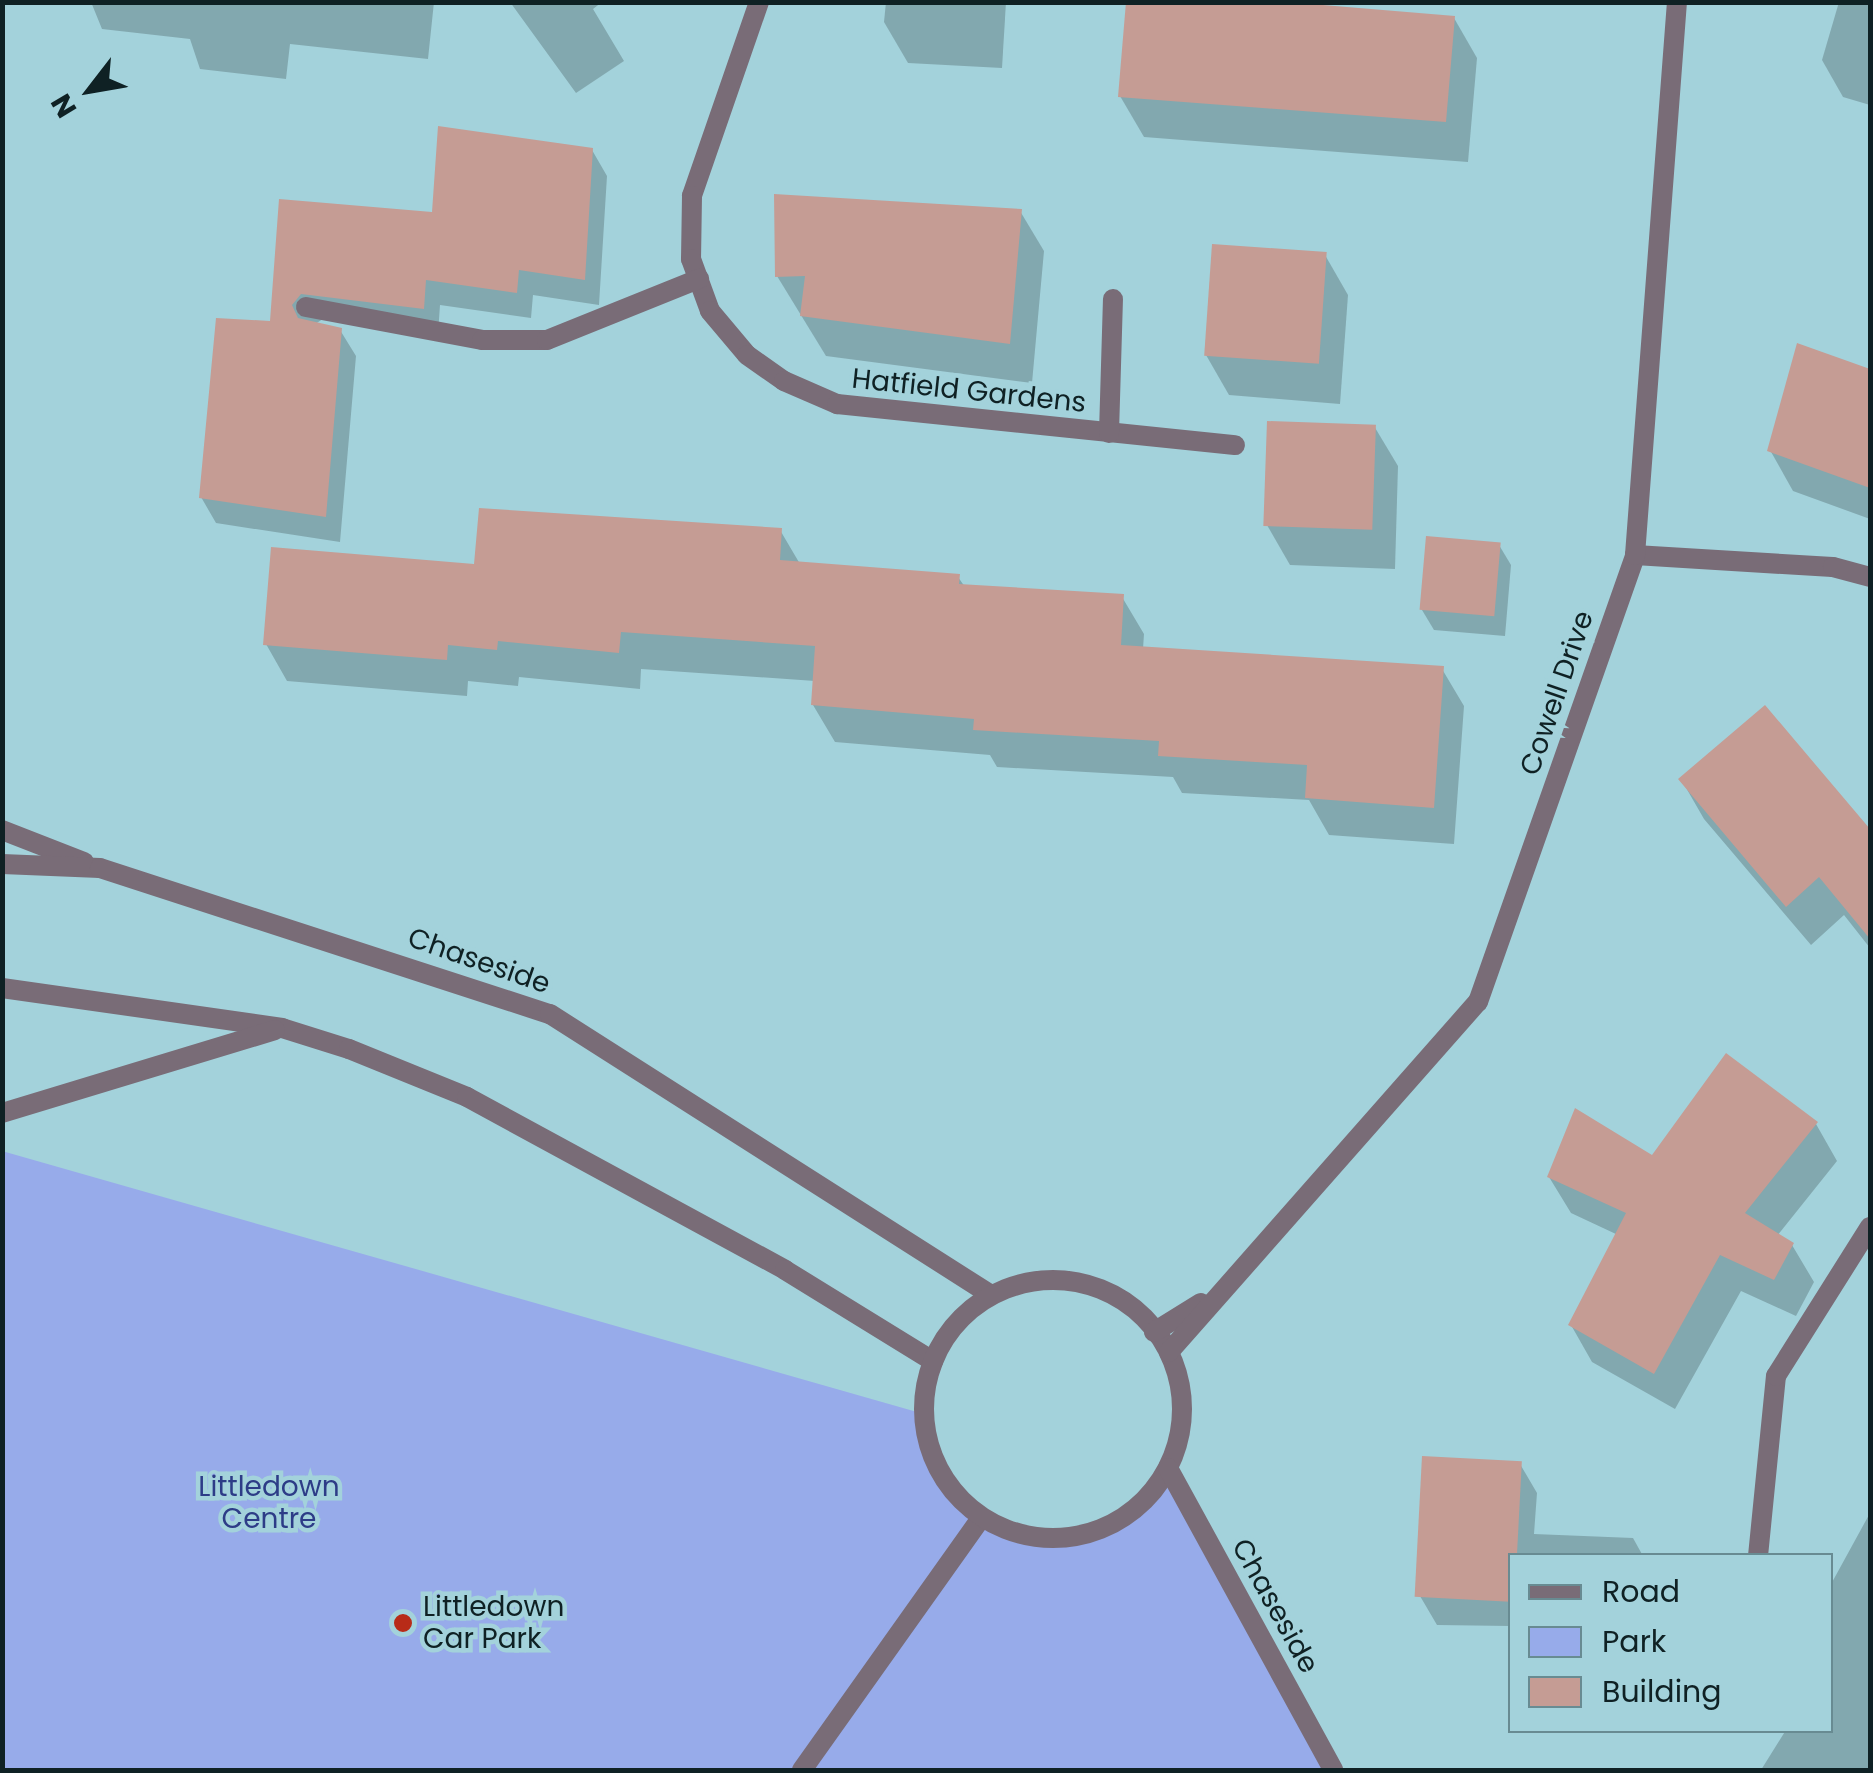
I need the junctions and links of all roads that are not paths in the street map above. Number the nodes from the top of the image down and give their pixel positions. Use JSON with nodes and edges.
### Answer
{"nodes":[{"id":1,"x":758,"y":2,"type":"edge"},
{"id":2,"x":1677,"y":2,"type":"edge"},
{"id":3,"x":699,"y":280,"type":"junction"},
{"id":4,"x":1112,"y":299,"type":"dead end"},
{"id":5,"x":306,"y":307,"type":"dead end"},
{"id":6,"x":1110,"y":434,"type":"junction"},
{"id":7,"x":1235,"y":445,"type":"dead end"},
{"id":8,"x":1635,"y":555,"type":"junction"},
{"id":9,"x":1870,"y":577,"type":"edge"},
{"id":10,"x":2,"y":830,"type":"edge"},
{"id":11,"x":2,"y":864,"type":"edge"},
{"id":12,"x":100,"y":868,"type":"junction"},
{"id":13,"x":2,"y":988,"type":"edge"},
{"id":14,"x":282,"y":1028,"type":"junction"},
{"id":15,"x":2,"y":1113,"type":"edge"},
{"id":16,"x":1870,"y":1227,"type":"edge"},
{"id":17,"x":1216,"y":1294,"type":"junction"},
{"id":18,"x":991,"y":1295,"type":"junction"},
{"id":19,"x":1154,"y":1332,"type":"junction"},
{"id":20,"x":1170,"y":1352,"type":"junction"},
{"id":21,"x":932,"y":1361,"type":"junction"},
{"id":22,"x":1168,"y":1468,"type":"junction"},
{"id":23,"x":982,"y":1517,"type":"junction"},
{"id":24,"x":1758,"y":1553,"type":"edge"},
{"id":25,"x":802,"y":1770,"type":"edge"},
{"id":26,"x":1333,"y":1770,"type":"edge"}],
"edges":[{"from":1,"to":3,"type":"street","name":"Hatfield Gardens"},
{"from":2,"to":8,"type":"street","name":"Cowell Drive"},
{"from":3,"to":5,"type":"street"},
{"from":3,"to":6,"type":"street","name":"Hatfield Gardens"},
{"from":4,"to":6,"type":"street","name":"Hatfield Gardens"},
{"from":6,"to":7,"type":"street","name":"Hatfield Gardens"},
{"from":8,"to":9,"type":"street"},
{"from":8,"to":17,"type":"street","name":"Cowell Drive"},
{"from":10,"to":12,"type":"street"},
{"from":11,"to":12,"type":"street","name":"Chaseside"},
{"from":12,"to":18,"type":"street","name":"Chaseside"},
{"from":13,"to":14,"type":"street"},
{"from":14,"to":15,"type":"street"},
{"from":14,"to":21,"type":"street"},
{"from":16,"to":24,"type":"street"},
{"from":17,"to":19,"type":"street","name":"Cowell Drive"},
{"from":17,"to":20,"type":"street","name":"Cowell Drive"},
{"from":18,"to":19,"type":"street"},
{"from":18,"to":21,"type":"street"},
{"from":19,"to":20,"type":"street"},
{"from":20,"to":22,"type":"street"},
{"from":21,"to":23,"type":"street"},
{"from":22,"to":23,"type":"street"},
{"from":22,"to":26,"type":"street","name":"Chaseside"},
{"from":23,"to":25,"type":"street"}]}
